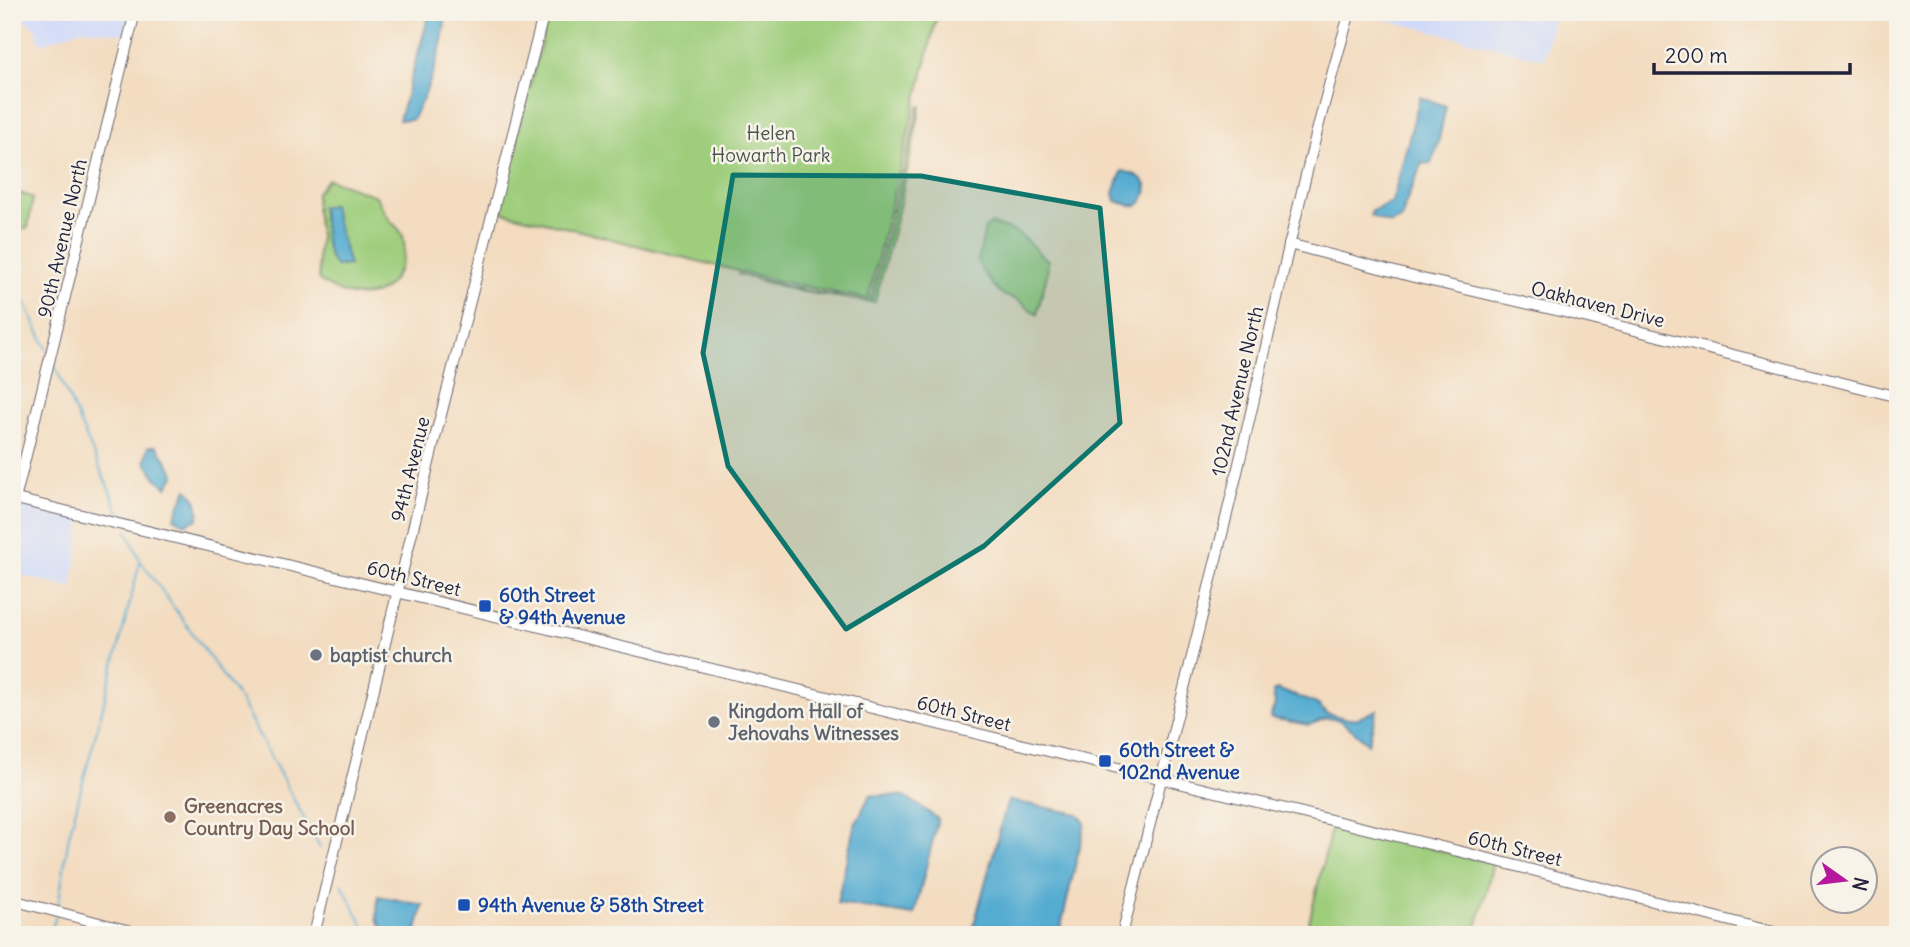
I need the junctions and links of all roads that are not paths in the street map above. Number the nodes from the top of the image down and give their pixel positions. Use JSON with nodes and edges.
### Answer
{"nodes":[{"id":1,"x":135,"y":12,"type":"edge"},
{"id":2,"x":544,"y":12,"type":"edge"},
{"id":3,"x":1350,"y":12,"type":"edge"},
{"id":4,"x":1289,"y":244,"type":"junction"},
{"id":5,"x":1898,"y":397,"type":"edge"},
{"id":6,"x":14,"y":498,"type":"edge"},
{"id":7,"x":12,"y":512,"type":"edge"},
{"id":8,"x":398,"y":592,"type":"junction"},
{"id":9,"x":1161,"y":779,"type":"junction"},
{"id":10,"x":12,"y":900,"type":"edge"},
{"id":11,"x":145,"y":935,"type":"edge"},
{"id":12,"x":314,"y":935,"type":"edge"},
{"id":13,"x":1122,"y":935,"type":"edge"},
{"id":14,"x":1785,"y":935,"type":"edge"}],
"edges":[{"from":1,"to":6,"type":"street","name":"90th Avenue North"},
{"from":2,"to":8,"type":"street","name":"94th Avenue"},
{"from":3,"to":4,"type":"street","name":"102nd Avenue North"},
{"from":4,"to":5,"type":"street","name":"Oakhaven Drive"},
{"from":4,"to":9,"type":"street","name":"102nd Avenue North"},
{"from":6,"to":7,"type":"street","name":"90th Avenue North"},
{"from":6,"to":8,"type":"street","name":"60th Street"},
{"from":8,"to":9,"type":"street","name":"60th Street"},
{"from":8,"to":12,"type":"street","name":"94th Avenue"},
{"from":9,"to":13,"type":"street","name":"102nd Avenue North"},
{"from":9,"to":14,"type":"street","name":"60th Street"},
{"from":10,"to":11,"type":"street"}]}
